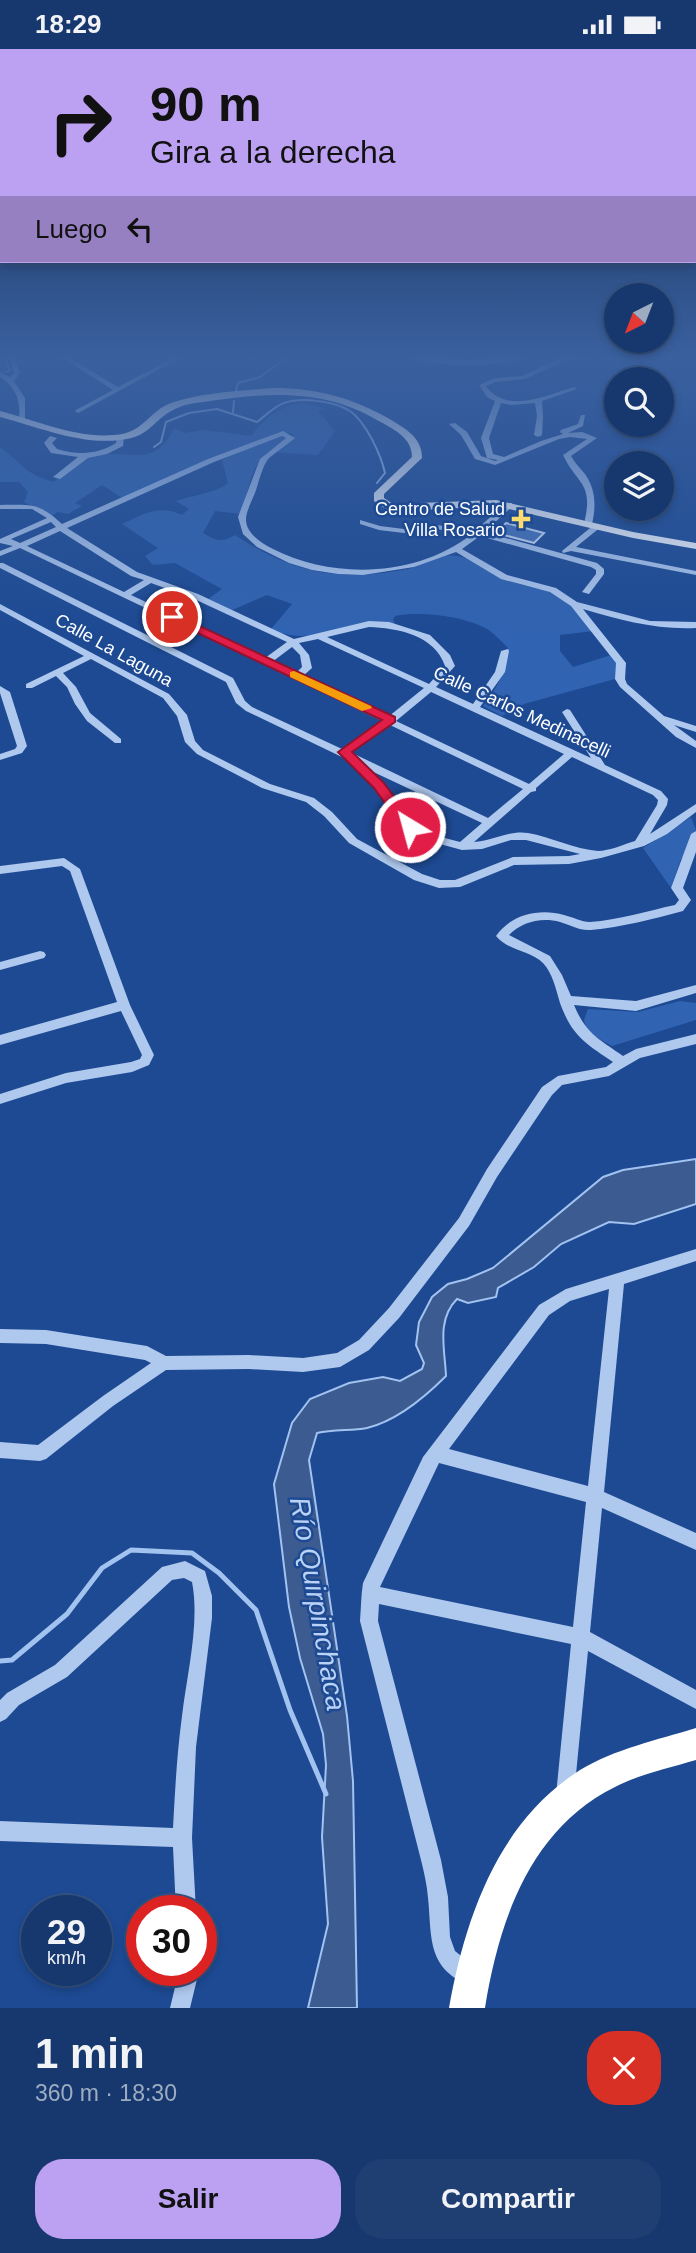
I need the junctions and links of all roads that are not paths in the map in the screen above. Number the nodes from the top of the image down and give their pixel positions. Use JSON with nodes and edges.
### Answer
{"nodes":[{"id":1,"x":52,"y":448,"type":"edge"},
{"id":2,"x":114,"y":448,"type":"edge"},
{"id":3,"x":243,"y":448,"type":"edge"},
{"id":4,"x":275,"y":448,"type":"edge"},
{"id":5,"x":418,"y":448,"type":"edge"},
{"id":6,"x":473,"y":448,"type":"edge"},
{"id":7,"x":488,"y":448,"type":"edge"},
{"id":8,"x":525,"y":448,"type":"edge"},
{"id":9,"x":577,"y":448,"type":"edge"},
{"id":10,"x":86,"y":456,"type":"junction"},
{"id":11,"x":512,"y":457,"type":"junction"},
{"id":12,"x":57,"y":477,"type":"dead end"},
{"id":13,"x":509,"y":505,"type":"junction"},
{"id":14,"x":0,"y":507,"type":"edge"},
{"id":15,"x":52,"y":519,"type":"junction"},
{"id":16,"x":363,"y":522,"type":"dead end"},
{"id":17,"x":593,"y":525,"type":"junction"},
{"id":18,"x":63,"y":529,"type":"junction"},
{"id":19,"x":478,"y":533,"type":"junction"},
{"id":20,"x":21,"y":546,"type":"junction"},
{"id":21,"x":696,"y":546,"type":"edge"},
{"id":22,"x":3,"y":548,"type":"edge"},
{"id":23,"x":455,"y":548,"type":"junction"},
{"id":24,"x":569,"y":548,"type":"junction"},
{"id":25,"x":561,"y":556,"type":"junction"},
{"id":26,"x":0,"y":565,"type":"edge"},
{"id":27,"x":696,"y":573,"type":"edge"},
{"id":28,"x":134,"y":574,"type":"junction"},
{"id":29,"x":152,"y":579,"type":"junction"},
{"id":30,"x":111,"y":588,"type":"junction"},
{"id":31,"x":586,"y":592,"type":"dead end"},
{"id":32,"x":125,"y":595,"type":"junction"},
{"id":33,"x":574,"y":604,"type":"junction"},
{"id":34,"x":0,"y":607,"type":"edge"},
{"id":35,"x":696,"y":625,"type":"edge"},
{"id":36,"x":319,"y":636,"type":"junction"},
{"id":37,"x":293,"y":642,"type":"junction"},
{"id":38,"x":505,"y":650,"type":"dead end"},
{"id":39,"x":92,"y":655,"type":"junction"},
{"id":40,"x":267,"y":661,"type":"junction"},
{"id":41,"x":57,"y":673,"type":"junction"},
{"id":42,"x":298,"y":676,"type":"junction"},
{"id":43,"x":29,"y":686,"type":"dead end"},
{"id":44,"x":431,"y":686,"type":"junction"},
{"id":45,"x":0,"y":689,"type":"edge"},
{"id":46,"x":241,"y":703,"type":"joint"},
{"id":47,"x":475,"y":707,"type":"junction"},
{"id":48,"x":567,"y":712,"type":"dead end"},
{"id":49,"x":391,"y":719,"type":"junction"},
{"id":50,"x":662,"y":719,"type":"junction"},
{"id":51,"x":696,"y":729,"type":"edge"},
{"id":52,"x":118,"y":741,"type":"dead end"},
{"id":53,"x":696,"y":745,"type":"edge"},
{"id":54,"x":344,"y":752,"type":"junction"},
{"id":55,"x":571,"y":753,"type":"junction"},
{"id":56,"x":0,"y":757,"type":"edge"},
{"id":57,"x":600,"y":766,"type":"junction"},
{"id":58,"x":532,"y":789,"type":"junction"},
{"id":59,"x":696,"y":808,"type":"edge"},
{"id":60,"x":490,"y":824,"type":"junction"},
{"id":61,"x":696,"y":834,"type":"edge"},
{"id":62,"x":640,"y":843,"type":"junction"},
{"id":63,"x":462,"y":846,"type":"junction"},
{"id":64,"x":601,"y":854,"type":"junction"},
{"id":65,"x":0,"y":870,"type":"edge"},
{"id":66,"x":40,"y":955,"type":"dead end"},
{"id":67,"x":0,"y":967,"type":"edge"},
{"id":68,"x":696,"y":989,"type":"edge"},
{"id":69,"x":565,"y":1000,"type":"junction"},
{"id":70,"x":124,"y":1005,"type":"junction"},
{"id":71,"x":696,"y":1039,"type":"edge"},
{"id":72,"x":0,"y":1040,"type":"edge"},
{"id":73,"x":622,"y":1062,"type":"junction"},
{"id":74,"x":0,"y":1099,"type":"edge"},
{"id":75,"x":696,"y":1255,"type":"edge"},
{"id":76,"x":617,"y":1280,"type":"junction"},
{"id":77,"x":0,"y":1336,"type":"edge"},
{"id":78,"x":164,"y":1363,"type":"junction"},
{"id":79,"x":0,"y":1450,"type":"edge"},
{"id":80,"x":436,"y":1454,"type":"junction"},
{"id":81,"x":595,"y":1496,"type":"junction"},
{"id":82,"x":696,"y":1542,"type":"edge"},
{"id":83,"x":369,"y":1593,"type":"junction"},
{"id":84,"x":581,"y":1637,"type":"junction"},
{"id":85,"x":696,"y":1700,"type":"edge"},
{"id":86,"x":0,"y":1713,"type":"edge"},
{"id":87,"x":696,"y":1744,"type":"edge"},
{"id":88,"x":564,"y":1803,"type":"junction"},
{"id":89,"x":0,"y":1831,"type":"edge"},
{"id":90,"x":181,"y":1838,"type":"junction"},
{"id":91,"x":185,"y":1895,"type":"edge"},
{"id":92,"x":185,"y":1986,"type":"edge"},
{"id":93,"x":469,"y":1992,"type":"edge"},
{"id":94,"x":180,"y":2008,"type":"edge"}],
"edges":[{"from":1,"to":10,"type":"street"},
{"from":2,"to":10,"type":"street"},
{"from":3,"to":18,"type":"street"},
{"from":4,"to":23,"type":"street"},
{"from":5,"to":13,"type":"main road"},
{"from":6,"to":11,"type":"street"},
{"from":7,"to":11,"type":"street"},
{"from":8,"to":11,"type":"street"},
{"from":9,"to":17,"type":"street"},
{"from":10,"to":12,"type":"street"},
{"from":13,"to":17,"type":"main road"},
{"from":13,"to":19,"type":"street"},
{"from":14,"to":15,"type":"street"},
{"from":15,"to":18,"type":"street"},
{"from":15,"to":22,"type":"street"},
{"from":16,"to":19,"type":"street"},
{"from":17,"to":21,"type":"main road"},
{"from":17,"to":24,"type":"street"},
{"from":18,"to":20,"type":"street"},
{"from":18,"to":28,"type":"street"},
{"from":19,"to":23,"type":"street"},
{"from":19,"to":25,"type":"street"},
{"from":20,"to":22,"type":"street"},
{"from":20,"to":22,"type":"street"},
{"from":20,"to":30,"type":"street"},
{"from":23,"to":33,"type":"street"},
{"from":24,"to":25,"type":"street"},
{"from":24,"to":27,"type":"street"},
{"from":25,"to":31,"type":"street"},
{"from":26,"to":46,"type":"street"},
{"from":28,"to":29,"type":"street"},
{"from":28,"to":30,"type":"street"},
{"from":29,"to":32,"type":"street"},
{"from":29,"to":37,"type":"street"},
{"from":30,"to":32,"type":"street"},
{"from":32,"to":40,"type":"street"},
{"from":33,"to":35,"type":"street"},
{"from":33,"to":50,"type":"street"},
{"from":34,"to":39,"type":"street","name":"Calle La Laguna"},
{"from":36,"to":37,"type":"street"},
{"from":36,"to":44,"type":"street","name":"Calle Carlos Medinacelli"},
{"from":36,"to":44,"type":"street"},
{"from":37,"to":40,"type":"street"},
{"from":37,"to":42,"type":"street"},
{"from":38,"to":47,"type":"street"},
{"from":39,"to":41,"type":"street"},
{"from":39,"to":64,"type":"street","name":"Calle La Laguna"},
{"from":40,"to":42,"type":"street"},
{"from":41,"to":43,"type":"street"},
{"from":41,"to":52,"type":"street"},
{"from":42,"to":49,"type":"street"},
{"from":44,"to":47,"type":"street","name":"Calle Carlos Medinacelli"},
{"from":44,"to":49,"type":"street"},
{"from":45,"to":56,"type":"street"},
{"from":46,"to":54,"type":"street"},
{"from":47,"to":55,"type":"street","name":"Calle Carlos Medinacelli"},
{"from":48,"to":57,"type":"street"},
{"from":49,"to":54,"type":"street"},
{"from":49,"to":58,"type":"street"},
{"from":50,"to":51,"type":"street"},
{"from":50,"to":53,"type":"street"},
{"from":54,"to":60,"type":"street"},
{"from":54,"to":63,"type":"street"},
{"from":55,"to":57,"type":"street","name":"Calle Carlos Medinacelli"},
{"from":55,"to":58,"type":"street"},
{"from":57,"to":62,"type":"street","name":"Calle Carlos Medinacelli"},
{"from":58,"to":60,"type":"street"},
{"from":59,"to":62,"type":"street"},
{"from":60,"to":63,"type":"street"},
{"from":61,"to":69,"type":"street"},
{"from":62,"to":64,"type":"street"},
{"from":63,"to":64,"type":"street"},
{"from":65,"to":70,"type":"street"},
{"from":66,"to":67,"type":"street"},
{"from":68,"to":69,"type":"street"},
{"from":69,"to":73,"type":"street"},
{"from":70,"to":72,"type":"street"},
{"from":70,"to":74,"type":"street"},
{"from":71,"to":73,"type":"street"},
{"from":73,"to":78,"type":"street"},
{"from":75,"to":76,"type":"street"},
{"from":76,"to":80,"type":"street"},
{"from":76,"to":81,"type":"street"},
{"from":77,"to":78,"type":"street"},
{"from":78,"to":79,"type":"street"},
{"from":80,"to":81,"type":"street"},
{"from":80,"to":83,"type":"street"},
{"from":81,"to":82,"type":"street"},
{"from":81,"to":84,"type":"street"},
{"from":83,"to":84,"type":"street"},
{"from":83,"to":93,"type":"street"},
{"from":84,"to":85,"type":"street"},
{"from":84,"to":88,"type":"street"},
{"from":86,"to":90,"type":"street"},
{"from":87,"to":88,"type":"highway"},
{"from":88,"to":93,"type":"highway"},
{"from":89,"to":90,"type":"street"},
{"from":90,"to":91,"type":"street"},
{"from":92,"to":94,"type":"street"}]}
